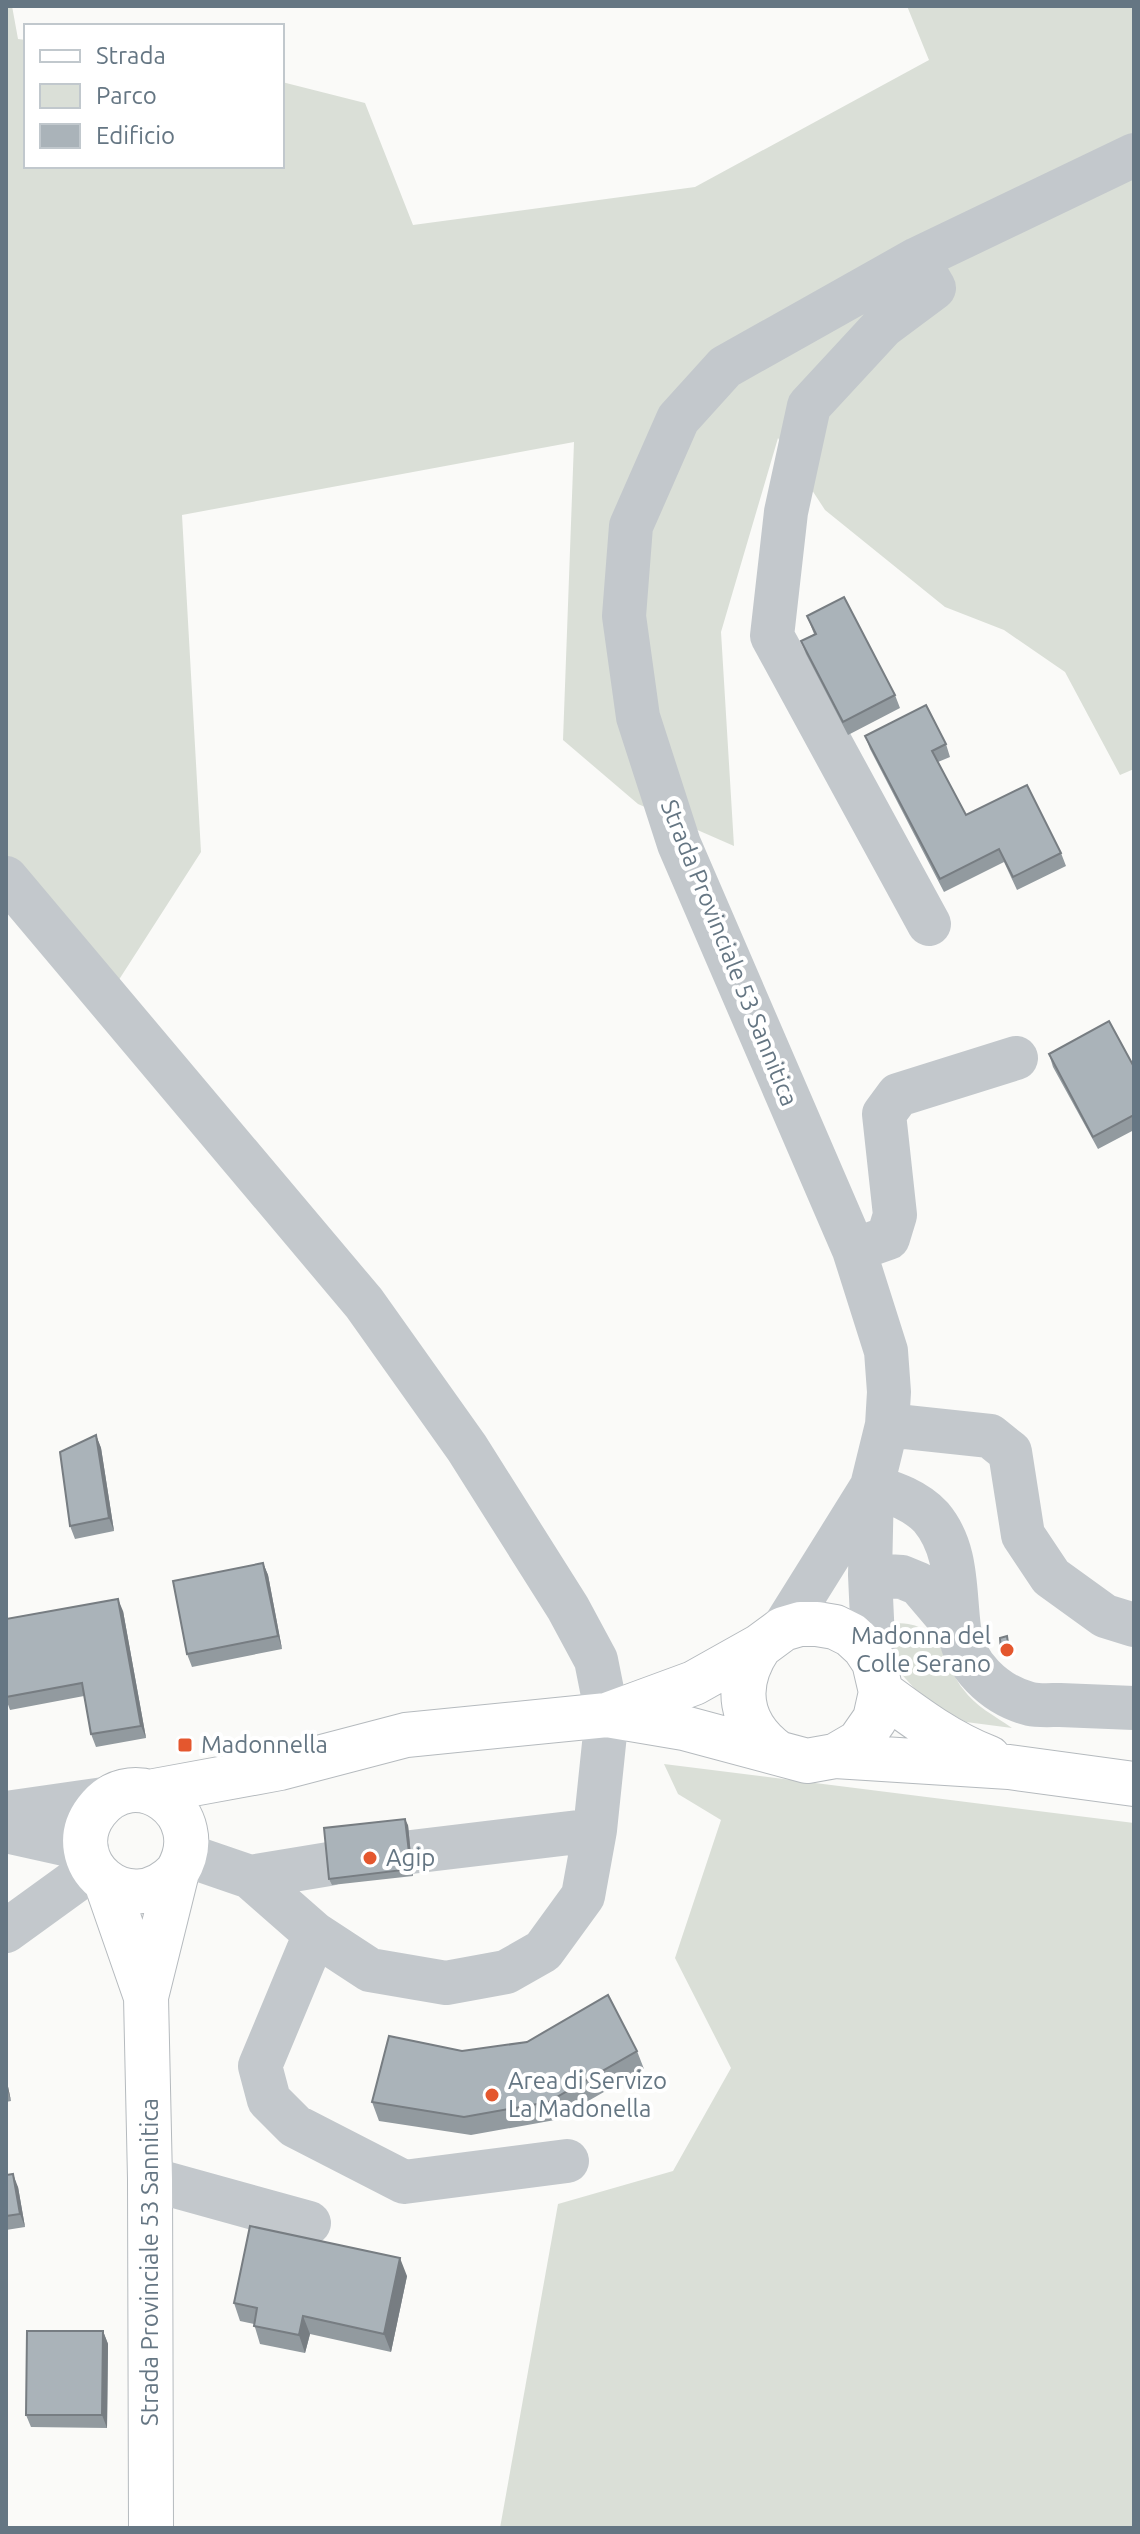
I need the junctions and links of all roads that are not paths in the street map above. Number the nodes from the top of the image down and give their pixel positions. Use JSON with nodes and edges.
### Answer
{"nodes":[{"id":1,"x":1134,"y":155,"type":"edge"},
{"id":2,"x":917,"y":259,"type":"junction"},
{"id":3,"x":6,"y":878,"type":"edge"},
{"id":4,"x":929,"y":924,"type":"dead end"},
{"id":5,"x":1016,"y":1058,"type":"dead end"},
{"id":6,"x":854,"y":1250,"type":"junction"},
{"id":7,"x":887,"y":1425,"type":"junction"},
{"id":8,"x":872,"y":1486,"type":"junction"},
{"id":9,"x":870,"y":1575,"type":"junction"},
{"id":10,"x":1134,"y":1625,"type":"edge"},
{"id":11,"x":959,"y":1631,"type":"junction"},
{"id":12,"x":772,"y":1638,"type":"junction"},
{"id":13,"x":877,"y":1677,"type":"junction"},
{"id":14,"x":1134,"y":1708,"type":"edge"},
{"id":15,"x":607,"y":1715,"type":"junction"},
{"id":16,"x":778,"y":1753,"type":"junction"},
{"id":17,"x":835,"y":1756,"type":"junction"},
{"id":18,"x":1009,"y":1767,"type":"junction"},
{"id":19,"x":280,"y":1768,"type":"junction"},
{"id":20,"x":1134,"y":1784,"type":"edge"},
{"id":21,"x":130,"y":1795,"type":"junction"},
{"id":22,"x":6,"y":1813,"type":"edge"},
{"id":23,"x":595,"y":1830,"type":"junction"},
{"id":24,"x":6,"y":1831,"type":"edge"},
{"id":25,"x":411,"y":1852,"type":"edge"},
{"id":26,"x":183,"y":1854,"type":"junction"},
{"id":27,"x":329,"y":1864,"type":"edge"},
{"id":28,"x":95,"y":1866,"type":"junction"},
{"id":29,"x":250,"y":1877,"type":"junction"},
{"id":30,"x":6,"y":1931,"type":"edge"},
{"id":31,"x":315,"y":1934,"type":"junction"},
{"id":32,"x":146,"y":1997,"type":"junction"},
{"id":33,"x":567,"y":2161,"type":"dead end"},
{"id":34,"x":150,"y":2179,"type":"junction"},
{"id":35,"x":309,"y":2223,"type":"dead end"},
{"id":36,"x":151,"y":2528,"type":"edge"}],
"edges":[{"from":1,"to":2,"type":"street","name":"Strada Provinciale 53 Sannitica"},
{"from":2,"to":4,"type":"street"},
{"from":2,"to":6,"type":"street","name":"Strada Provinciale 53 Sannitica"},
{"from":3,"to":15,"type":"street"},
{"from":5,"to":6,"type":"street"},
{"from":6,"to":7,"type":"street","name":"Strada Provinciale 53 Sannitica"},
{"from":7,"to":8,"type":"street","name":"Strada Provinciale 53 Sannitica"},
{"from":7,"to":10,"type":"street"},
{"from":8,"to":9,"type":"street","name":"Strada Provinciale 53 Sannitica"},
{"from":8,"to":11,"type":"street"},
{"from":8,"to":12,"type":"street","name":"Strada Provinciale 53 Sannitica"},
{"from":9,"to":11,"type":"street"},
{"from":9,"to":13,"type":"street","name":"Strada Provinciale 53 Sannitica"},
{"from":11,"to":14,"type":"street"},
{"from":12,"to":13,"type":"main road","name":"Strada Provinciale 53 Sannitica"},
{"from":12,"to":15,"type":"main road","name":"Strada Provinciale 53 Sannitica"},
{"from":12,"to":16,"type":"main road","name":"Strada Provinciale 53 Sannitica"},
{"from":13,"to":17,"type":"main road","name":"Strada Provinciale 53 Sannitica"},
{"from":13,"to":18,"type":"main road"},
{"from":15,"to":16,"type":"main road","name":"Strada Provinciale 53 Sannitica"},
{"from":15,"to":19,"type":"main road","name":"Strada Provinciale 53 Sannitica"},
{"from":15,"to":23,"type":"street"},
{"from":16,"to":17,"type":"main road","name":"Strada Provinciale 53 Sannitica"},
{"from":17,"to":18,"type":"main road"},
{"from":18,"to":20,"type":"main road"},
{"from":19,"to":21,"type":"main road","name":"Strada Provinciale 53 Sannitica"},
{"from":19,"to":26,"type":"main road","name":"Strada Provinciale 53 Sannitica"},
{"from":21,"to":22,"type":"street"},
{"from":21,"to":26,"type":"main road"},
{"from":21,"to":28,"type":"main road"},
{"from":23,"to":25,"type":"street"},
{"from":23,"to":31,"type":"street"},
{"from":24,"to":28,"type":"street"},
{"from":26,"to":28,"type":"main road","name":"Strada Provinciale 53 Sannitica"},
{"from":26,"to":29,"type":"street"},
{"from":26,"to":32,"type":"main road","name":"Strada Provinciale 53 Sannitica"},
{"from":27,"to":29,"type":"street"},
{"from":28,"to":30,"type":"street"},
{"from":28,"to":32,"type":"main road","name":"Strada Provinciale 53 Sannitica"},
{"from":29,"to":31,"type":"street"},
{"from":31,"to":33,"type":"street"},
{"from":32,"to":34,"type":"main road","name":"Strada Provinciale 53 Sannitica"},
{"from":34,"to":35,"type":"street"},
{"from":34,"to":36,"type":"main road","name":"Strada Provinciale 53 Sannitica"}]}
